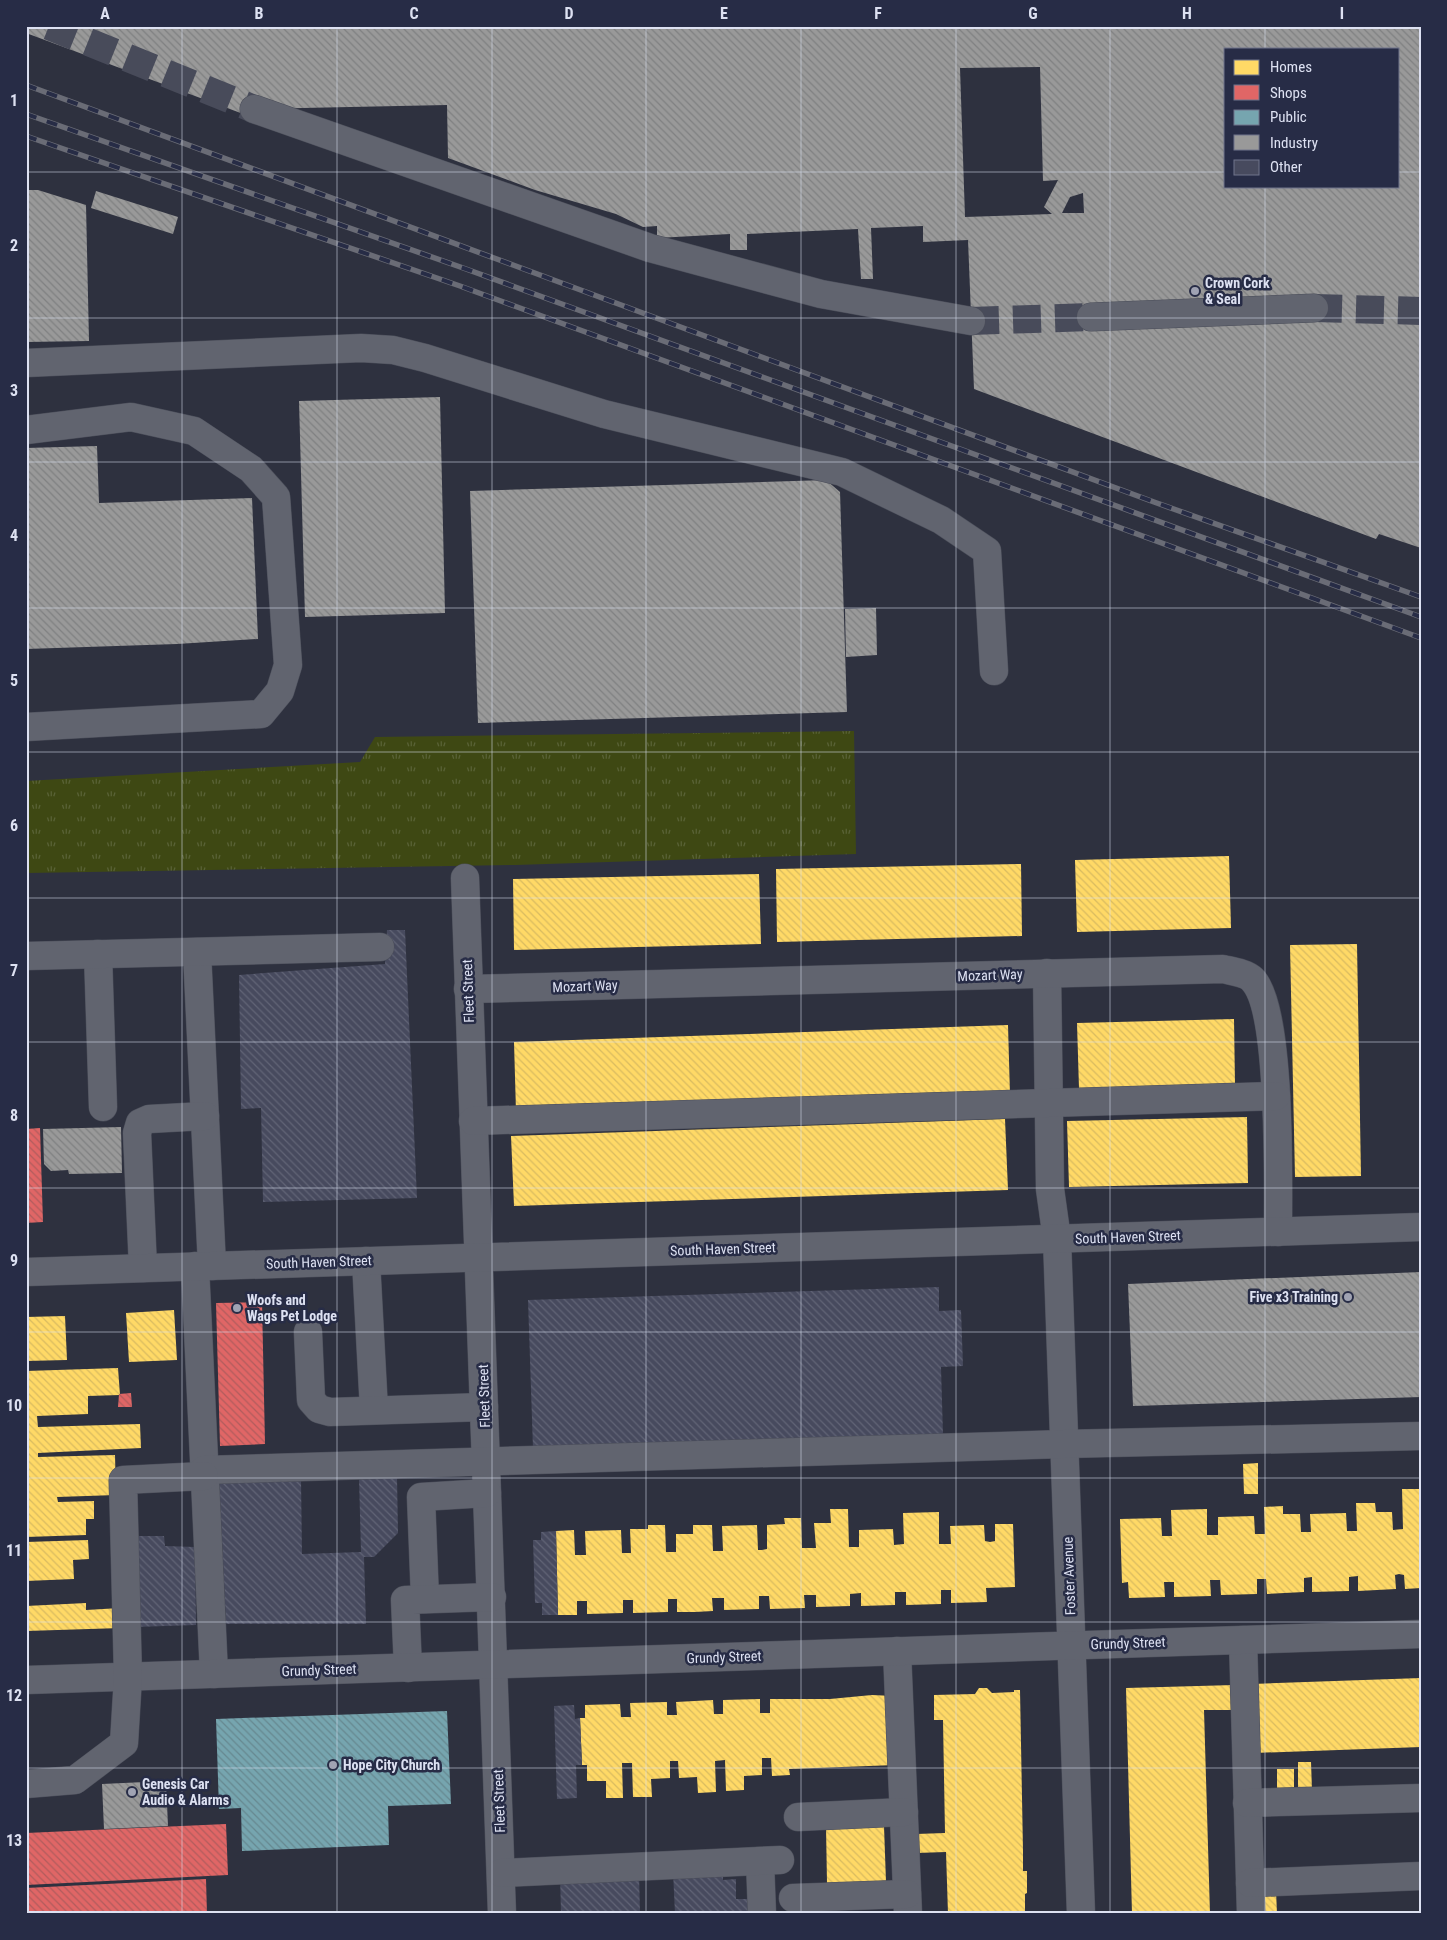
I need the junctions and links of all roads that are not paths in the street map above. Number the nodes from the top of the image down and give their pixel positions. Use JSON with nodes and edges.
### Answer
{"nodes":[{"id":1,"x":254,"y":109,"type":"tunnel mouth"},
{"id":2,"x":1314,"y":308,"type":"tunnel mouth"},
{"id":3,"x":1091,"y":317,"type":"tunnel mouth"},
{"id":4,"x":971,"y":321,"type":"tunnel mouth"},
{"id":5,"x":26,"y":362,"type":"edge"},
{"id":6,"x":26,"y":430,"type":"edge"},
{"id":7,"x":994,"y":671,"type":"dead end"},
{"id":8,"x":26,"y":727,"type":"edge"},
{"id":9,"x":465,"y":878,"type":"dead end"},
{"id":10,"x":380,"y":947,"type":"dead end"},
{"id":11,"x":197,"y":952,"type":"junction"},
{"id":12,"x":98,"y":954,"type":"junction"},
{"id":13,"x":26,"y":956,"type":"edge"},
{"id":14,"x":1047,"y":974,"type":"junction"},
{"id":15,"x":468,"y":989,"type":"junction"},
{"id":16,"x":1276,"y":1096,"type":"junction"},
{"id":17,"x":1048,"y":1104,"type":"junction"},
{"id":18,"x":103,"y":1107,"type":"dead end"},
{"id":19,"x":205,"y":1116,"type":"junction"},
{"id":20,"x":473,"y":1121,"type":"junction"},
{"id":21,"x":1421,"y":1228,"type":"edge"},
{"id":22,"x":1278,"y":1232,"type":"junction"},
{"id":23,"x":1057,"y":1239,"type":"junction"},
{"id":24,"x":479,"y":1257,"type":"junction"},
{"id":25,"x":366,"y":1260,"type":"junction"},
{"id":26,"x":204,"y":1266,"type":"junction"},
{"id":27,"x":143,"y":1268,"type":"junction"},
{"id":28,"x":26,"y":1272,"type":"edge"},
{"id":29,"x":308,"y":1332,"type":"dead end"},
{"id":30,"x":484,"y":1407,"type":"junction"},
{"id":31,"x":374,"y":1410,"type":"junction"},
{"id":32,"x":1421,"y":1436,"type":"edge"},
{"id":33,"x":1064,"y":1444,"type":"junction"},
{"id":34,"x":486,"y":1462,"type":"junction"},
{"id":35,"x":204,"y":1473,"type":"junction"},
{"id":36,"x":487,"y":1493,"type":"junction"},
{"id":37,"x":492,"y":1597,"type":"junction"},
{"id":38,"x":425,"y":1599,"type":"junction"},
{"id":39,"x":1421,"y":1634,"type":"edge"},
{"id":40,"x":1243,"y":1640,"type":"junction"},
{"id":41,"x":1072,"y":1645,"type":"junction"},
{"id":42,"x":897,"y":1651,"type":"junction"},
{"id":43,"x":494,"y":1665,"type":"junction"},
{"id":44,"x":408,"y":1668,"type":"junction"},
{"id":45,"x":214,"y":1674,"type":"junction"},
{"id":46,"x":128,"y":1677,"type":"junction"},
{"id":47,"x":26,"y":1680,"type":"edge"},
{"id":48,"x":26,"y":1784,"type":"edge"},
{"id":49,"x":1421,"y":1798,"type":"edge"},
{"id":50,"x":1248,"y":1803,"type":"junction"},
{"id":51,"x":904,"y":1812,"type":"junction"},
{"id":52,"x":798,"y":1817,"type":"dead end"},
{"id":53,"x":501,"y":1873,"type":"junction"},
{"id":54,"x":1421,"y":1876,"type":"edge"},
{"id":55,"x":1250,"y":1883,"type":"junction"},
{"id":56,"x":793,"y":1898,"type":"dead end"},
{"id":57,"x":908,"y":1904,"type":"edge"},
{"id":58,"x":502,"y":1914,"type":"edge"},
{"id":59,"x":762,"y":1914,"type":"edge"},
{"id":60,"x":1081,"y":1914,"type":"edge"},
{"id":61,"x":1251,"y":1914,"type":"edge"}],
"edges":[{"from":1,"to":4,"type":"street"},
{"from":2,"to":3,"type":"street"},
{"from":5,"to":7,"type":"street"},
{"from":6,"to":8,"type":"street"},
{"from":9,"to":15,"type":"street","name":"Fleet Street"},
{"from":10,"to":11,"type":"street"},
{"from":11,"to":12,"type":"street"},
{"from":11,"to":19,"type":"street"},
{"from":12,"to":13,"type":"street"},
{"from":12,"to":18,"type":"street"},
{"from":14,"to":15,"type":"street","name":"Mozart Way"},
{"from":14,"to":16,"type":"street","name":"Mozart Way"},
{"from":14,"to":17,"type":"street","name":"Foster Avenue"},
{"from":15,"to":20,"type":"street","name":"Fleet Street"},
{"from":16,"to":17,"type":"street"},
{"from":16,"to":22,"type":"street","name":"Mozart Way"},
{"from":17,"to":20,"type":"street"},
{"from":17,"to":23,"type":"street","name":"Foster Avenue"},
{"from":19,"to":26,"type":"street"},
{"from":19,"to":27,"type":"street"},
{"from":20,"to":24,"type":"street","name":"Fleet Street"},
{"from":21,"to":22,"type":"street","name":"South Haven Street"},
{"from":22,"to":23,"type":"street","name":"South Haven Street"},
{"from":23,"to":24,"type":"street","name":"South Haven Street"},
{"from":23,"to":33,"type":"street","name":"Foster Avenue"},
{"from":24,"to":25,"type":"street","name":"South Haven Street"},
{"from":24,"to":30,"type":"street","name":"Fleet Street"},
{"from":25,"to":26,"type":"street","name":"South Haven Street"},
{"from":25,"to":31,"type":"street"},
{"from":26,"to":27,"type":"street","name":"South Haven Street"},
{"from":26,"to":35,"type":"street"},
{"from":27,"to":28,"type":"street","name":"South Haven Street"},
{"from":29,"to":31,"type":"street"},
{"from":30,"to":31,"type":"street"},
{"from":30,"to":34,"type":"street","name":"Fleet Street"},
{"from":32,"to":33,"type":"street"},
{"from":33,"to":34,"type":"street"},
{"from":33,"to":41,"type":"street","name":"Foster Avenue"},
{"from":34,"to":35,"type":"street"},
{"from":34,"to":36,"type":"street","name":"Fleet Street"},
{"from":35,"to":45,"type":"street"},
{"from":35,"to":46,"type":"street"},
{"from":36,"to":37,"type":"street","name":"Fleet Street"},
{"from":36,"to":38,"type":"street"},
{"from":37,"to":38,"type":"street"},
{"from":37,"to":43,"type":"street","name":"Fleet Street"},
{"from":38,"to":44,"type":"street"},
{"from":39,"to":40,"type":"street","name":"Grundy Street"},
{"from":40,"to":41,"type":"street","name":"Grundy Street"},
{"from":40,"to":50,"type":"street"},
{"from":41,"to":42,"type":"street","name":"Grundy Street"},
{"from":41,"to":60,"type":"street","name":"Foster Avenue"},
{"from":42,"to":43,"type":"street","name":"Grundy Street"},
{"from":42,"to":51,"type":"street"},
{"from":43,"to":44,"type":"street","name":"Grundy Street"},
{"from":43,"to":53,"type":"street","name":"Fleet Street"},
{"from":44,"to":45,"type":"street","name":"Grundy Street"},
{"from":45,"to":46,"type":"street","name":"Grundy Street"},
{"from":46,"to":47,"type":"street","name":"Grundy Street"},
{"from":46,"to":48,"type":"street"},
{"from":49,"to":50,"type":"street"},
{"from":50,"to":55,"type":"street"},
{"from":51,"to":52,"type":"street"},
{"from":51,"to":57,"type":"street"},
{"from":53,"to":58,"type":"street","name":"Fleet Street"},
{"from":53,"to":59,"type":"street"},
{"from":54,"to":55,"type":"street"},
{"from":55,"to":61,"type":"street"},
{"from":56,"to":57,"type":"street"}]}
